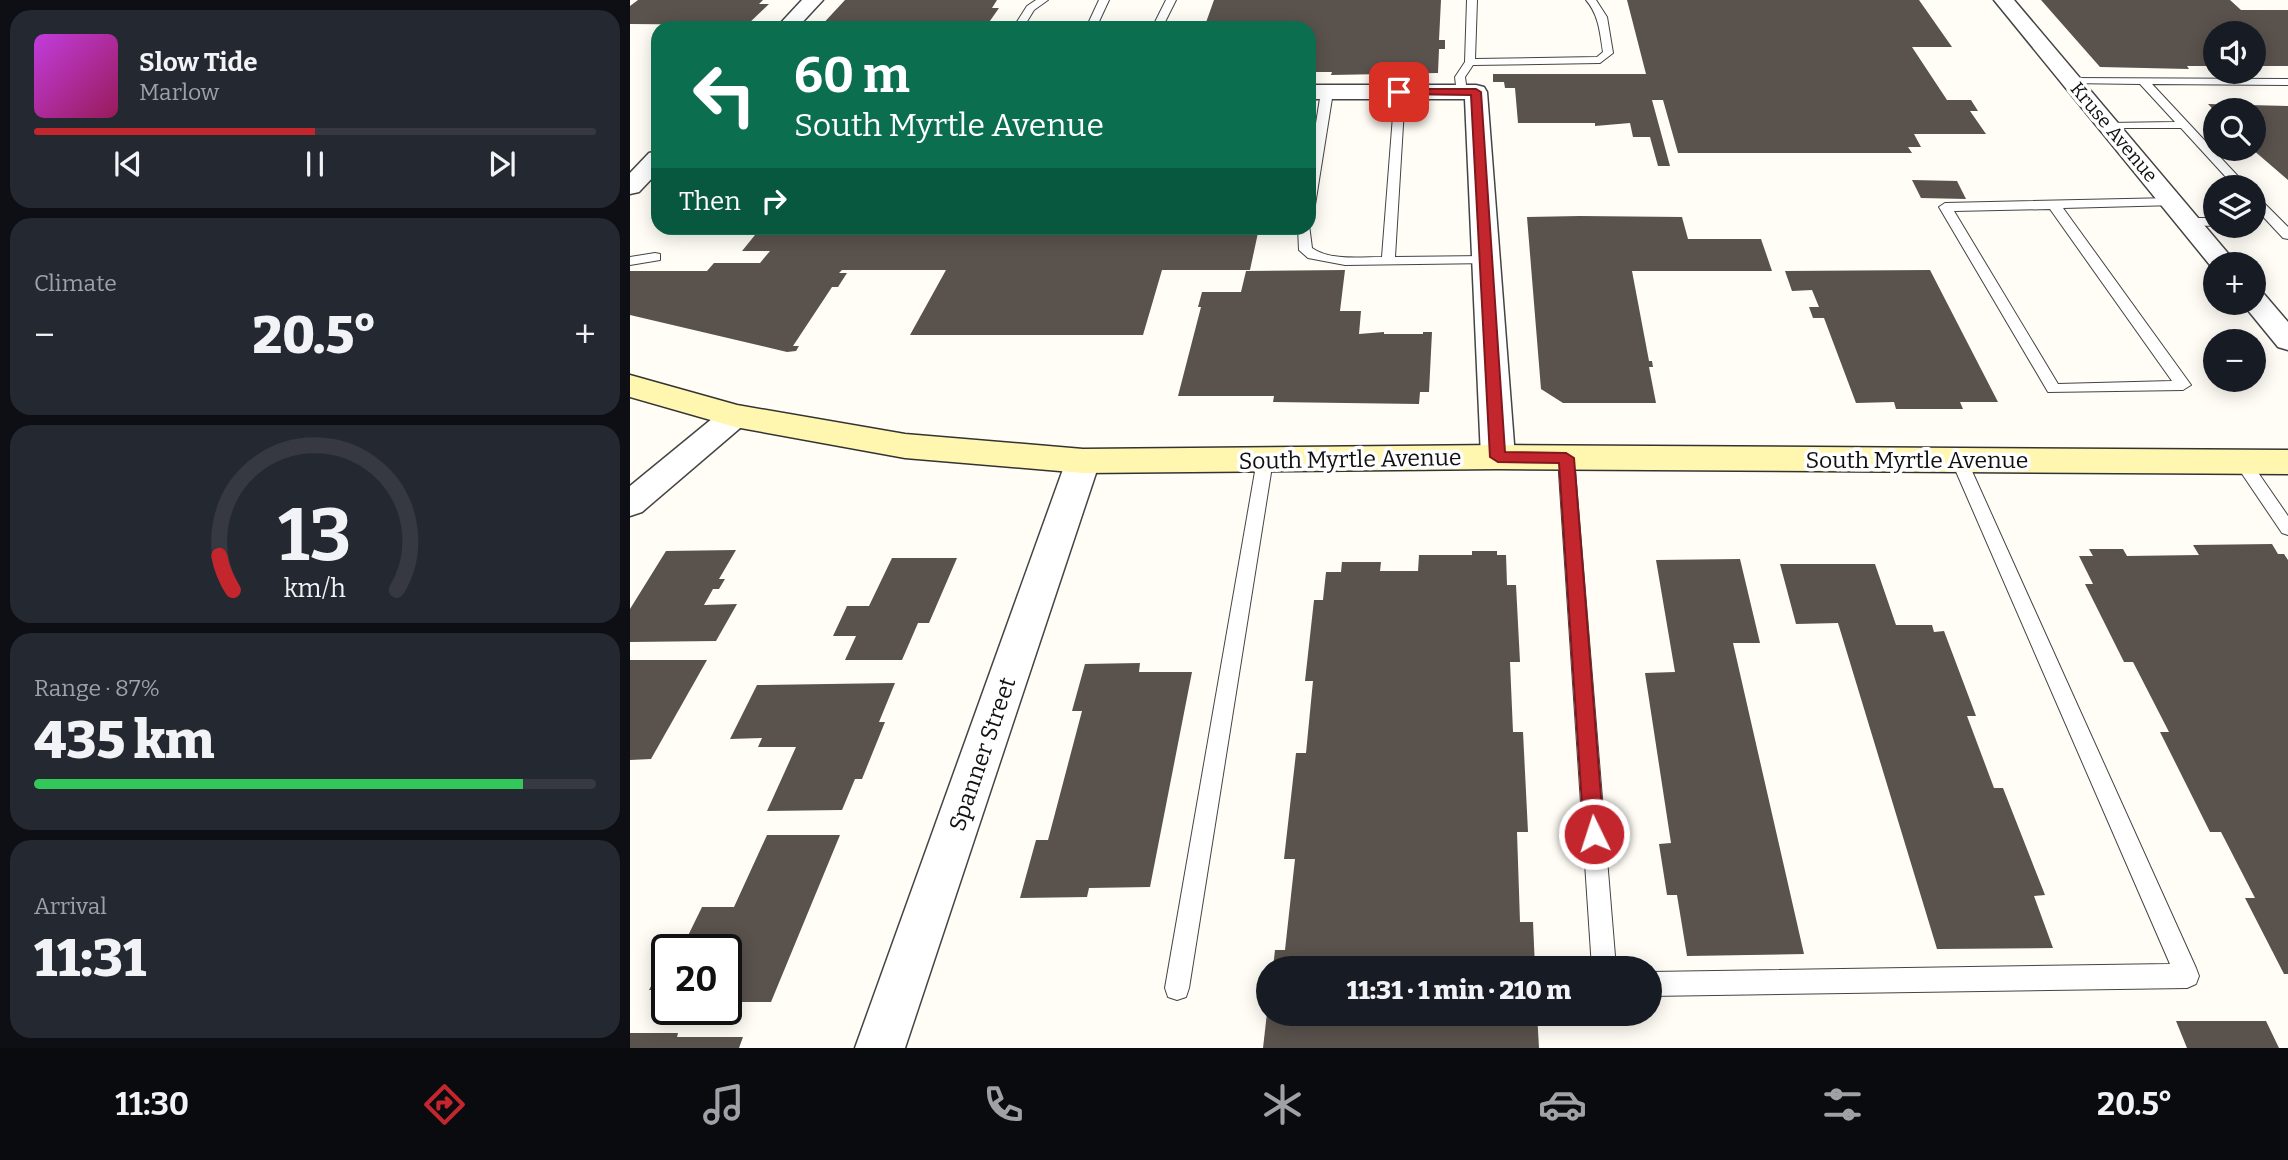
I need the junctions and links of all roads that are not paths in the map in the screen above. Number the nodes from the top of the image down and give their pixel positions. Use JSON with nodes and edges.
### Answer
{"nodes":[{"id":1,"x":813,"y":0,"type":"edge"},
{"id":2,"x":1043,"y":0,"type":"edge"},
{"id":3,"x":1104,"y":0,"type":"edge"},
{"id":4,"x":1171,"y":0,"type":"edge"},
{"id":5,"x":1472,"y":0,"type":"edge"},
{"id":6,"x":1591,"y":0,"type":"edge"},
{"id":7,"x":2004,"y":0,"type":"edge"},
{"id":8,"x":793,"y":21,"type":"edge"},
{"id":9,"x":1022,"y":21,"type":"edge"},
{"id":10,"x":1094,"y":21,"type":"edge"},
{"id":11,"x":1160,"y":21,"type":"edge"},
{"id":12,"x":1470,"y":62,"type":"junction"},
{"id":13,"x":2071,"y":81,"type":"junction"},
{"id":14,"x":2143,"y":81,"type":"junction"},
{"id":15,"x":2288,"y":82,"type":"edge"},
{"id":16,"x":1318,"y":92,"type":"edge"},
{"id":17,"x":1399,"y":92,"type":"junction"},
{"id":18,"x":1468,"y":92,"type":"junction"},
{"id":19,"x":1316,"y":117,"type":"edge"},
{"id":20,"x":2183,"y":125,"type":"junction"},
{"id":21,"x":2109,"y":126,"type":"junction"},
{"id":22,"x":651,"y":165,"type":"edge"},
{"id":23,"x":2231,"y":175,"type":"edge"},
{"id":24,"x":630,"y":187,"type":"edge"},
{"id":25,"x":2172,"y":202,"type":"junction"},
{"id":26,"x":2054,"y":205,"type":"junction"},
{"id":27,"x":2266,"y":213,"type":"edge"},
{"id":28,"x":2266,"y":221,"type":"edge"},
{"id":29,"x":2274,"y":221,"type":"junction"},
{"id":30,"x":2189,"y":222,"type":"junction"},
{"id":31,"x":2203,"y":222,"type":"edge"},
{"id":32,"x":1305,"y":235,"type":"edge"},
{"id":33,"x":2288,"y":235,"type":"edge"},
{"id":34,"x":2214,"y":252,"type":"edge"},
{"id":35,"x":655,"y":257,"type":"dead end"},
{"id":36,"x":1486,"y":260,"type":"junction"},
{"id":37,"x":630,"y":261,"type":"edge"},
{"id":38,"x":1388,"y":261,"type":"junction"},
{"id":39,"x":2266,"y":314,"type":"edge"},
{"id":40,"x":2288,"y":341,"type":"edge"},
{"id":41,"x":630,"y":386,"type":"edge"},
{"id":42,"x":735,"y":416,"type":"junction"},
{"id":43,"x":1498,"y":457,"type":"junction"},
{"id":44,"x":1566,"y":458,"type":"junction"},
{"id":45,"x":1265,"y":460,"type":"junction"},
{"id":46,"x":1959,"y":460,"type":"junction"},
{"id":47,"x":1083,"y":461,"type":"junction"},
{"id":48,"x":2242,"y":462,"type":"junction"},
{"id":49,"x":2288,"y":462,"type":"edge"},
{"id":50,"x":630,"y":504,"type":"edge"},
{"id":51,"x":2288,"y":529,"type":"edge"},
{"id":52,"x":1603,"y":956,"type":"edge"},
{"id":53,"x":1662,"y":984,"type":"edge"},
{"id":54,"x":1177,"y":988,"type":"dead end"},
{"id":55,"x":880,"y":1048,"type":"edge"}],
"edges":[{"from":1,"to":8,"type":"street"},
{"from":2,"to":9,"type":"lane"},
{"from":3,"to":10,"type":"lane"},
{"from":4,"to":11,"type":"lane"},
{"from":5,"to":12,"type":"lane"},
{"from":6,"to":12,"type":"lane"},
{"from":7,"to":13,"type":"street","name":"Kruse Avenue"},
{"from":12,"to":18,"type":"lane"},
{"from":13,"to":14,"type":"lane"},
{"from":13,"to":21,"type":"street","name":"Kruse Avenue"},
{"from":14,"to":15,"type":"lane"},
{"from":14,"to":20,"type":"lane"},
{"from":16,"to":17,"type":"street"},
{"from":16,"to":19,"type":"lane"},
{"from":17,"to":18,"type":"street"},
{"from":17,"to":38,"type":"lane"},
{"from":18,"to":36,"type":"street"},
{"from":20,"to":21,"type":"lane"},
{"from":20,"to":23,"type":"lane"},
{"from":21,"to":25,"type":"street","name":"Kruse Avenue"},
{"from":22,"to":24,"type":"street"},
{"from":25,"to":26,"type":"lane"},
{"from":25,"to":30,"type":"street","name":"Kruse Avenue"},
{"from":26,"to":26,"type":"lane"},
{"from":27,"to":29,"type":"lane"},
{"from":28,"to":29,"type":"lane"},
{"from":29,"to":33,"type":"lane"},
{"from":30,"to":31,"type":"lane"},
{"from":30,"to":34,"type":"street","name":"Kruse Avenue"},
{"from":32,"to":38,"type":"lane"},
{"from":35,"to":37,"type":"lane"},
{"from":36,"to":38,"type":"lane"},
{"from":36,"to":43,"type":"street"},
{"from":39,"to":40,"type":"street"},
{"from":41,"to":42,"type":"main road","name":"South Myrtle Avenue"},
{"from":42,"to":47,"type":"main road","name":"South Myrtle Avenue"},
{"from":42,"to":50,"type":"street"},
{"from":43,"to":44,"type":"main road","name":"South Myrtle Avenue"},
{"from":43,"to":45,"type":"main road","name":"South Myrtle Avenue"},
{"from":44,"to":46,"type":"main road","name":"South Myrtle Avenue"},
{"from":44,"to":52,"type":"lane"},
{"from":45,"to":47,"type":"main road","name":"South Myrtle Avenue"},
{"from":45,"to":54,"type":"lane"},
{"from":46,"to":48,"type":"main road","name":"South Myrtle Avenue"},
{"from":46,"to":53,"type":"lane"},
{"from":47,"to":55,"type":"street","name":"Spanner Street"},
{"from":48,"to":49,"type":"main road","name":"South Myrtle Avenue"},
{"from":48,"to":51,"type":"lane"}]}
